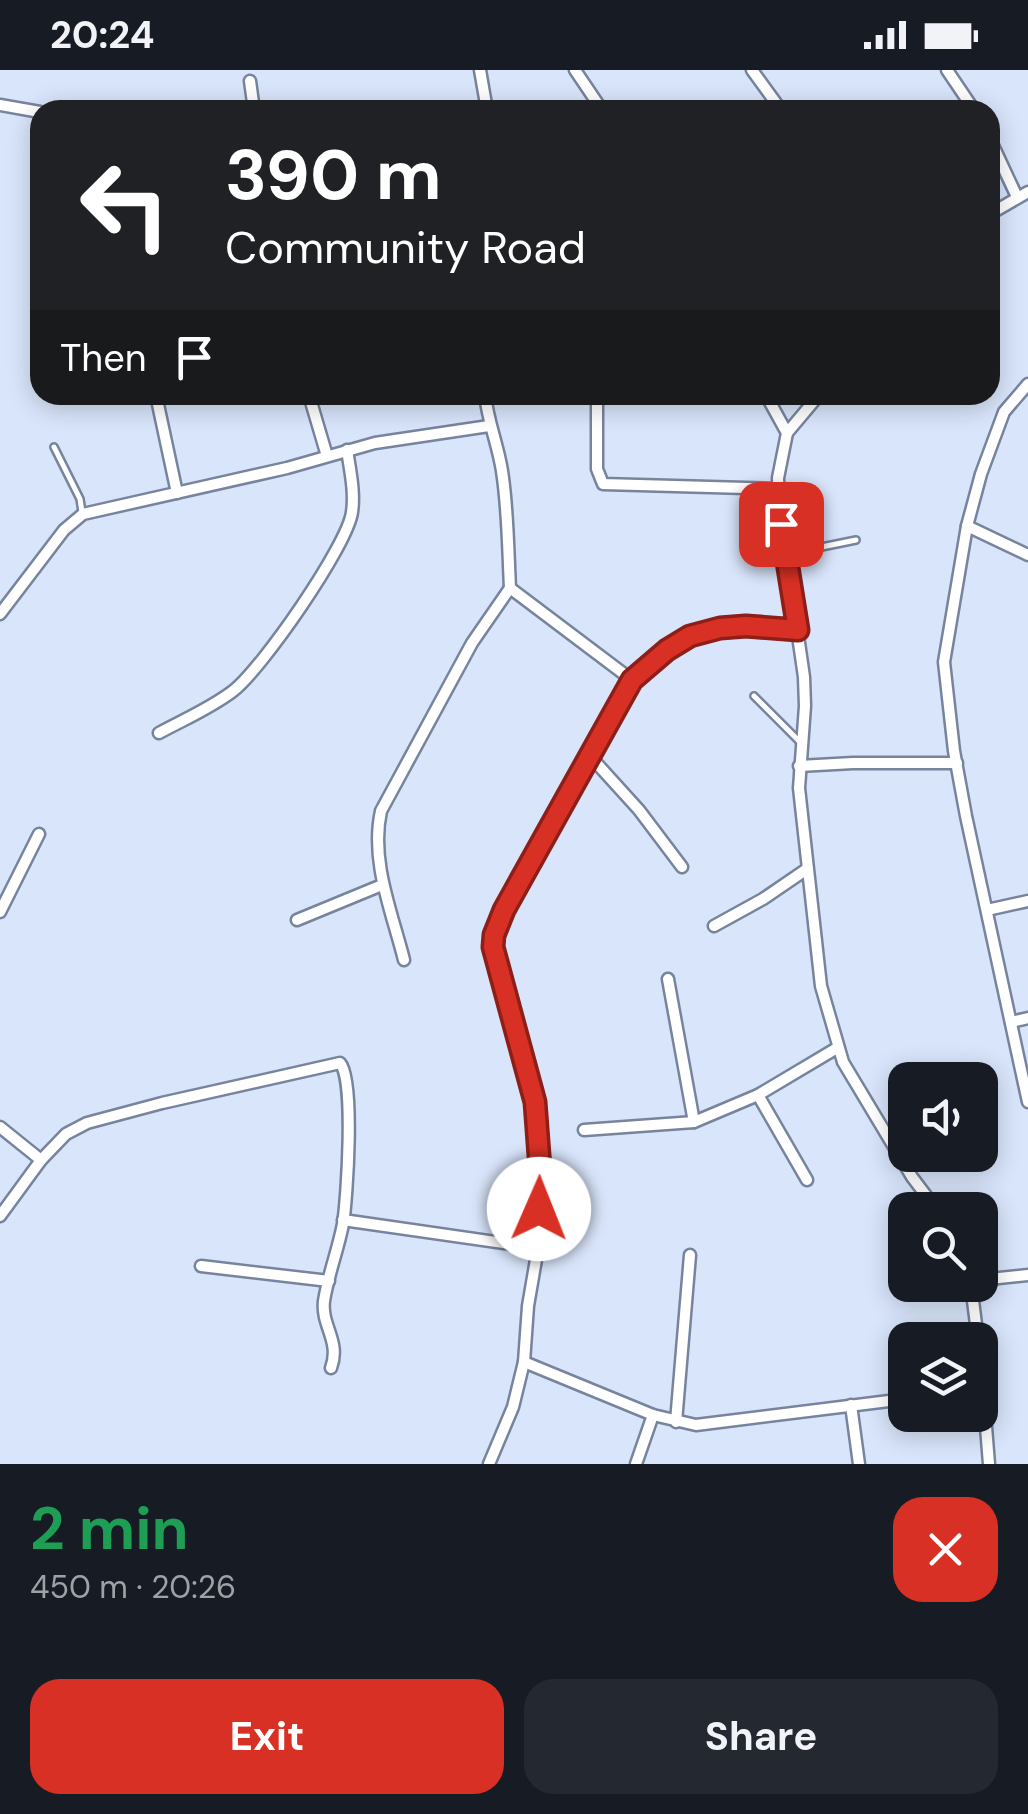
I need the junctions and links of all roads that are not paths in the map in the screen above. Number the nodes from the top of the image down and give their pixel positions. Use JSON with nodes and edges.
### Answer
{"nodes":[{"id":1,"x":480,"y":70,"type":"edge"},
{"id":2,"x":575,"y":70,"type":"edge"},
{"id":3,"x":752,"y":70,"type":"edge"},
{"id":4,"x":947,"y":70,"type":"edge"},
{"id":5,"x":250,"y":81,"type":"dead end"},
{"id":6,"x":253,"y":100,"type":"edge"},
{"id":7,"x":485,"y":100,"type":"edge"},
{"id":8,"x":595,"y":100,"type":"edge"},
{"id":9,"x":774,"y":100,"type":"edge"},
{"id":10,"x":967,"y":100,"type":"edge"},
{"id":11,"x":0,"y":105,"type":"edge"},
{"id":12,"x":30,"y":110,"type":"edge"},
{"id":13,"x":1000,"y":156,"type":"edge"},
{"id":14,"x":1022,"y":195,"type":"edge"},
{"id":15,"x":1000,"y":208,"type":"edge"},
{"id":16,"x":1028,"y":384,"type":"edge"},
{"id":17,"x":158,"y":405,"type":"edge"},
{"id":18,"x":312,"y":405,"type":"edge"},
{"id":19,"x":486,"y":405,"type":"edge"},
{"id":20,"x":597,"y":405,"type":"edge"},
{"id":21,"x":772,"y":405,"type":"edge"},
{"id":22,"x":811,"y":405,"type":"edge"},
{"id":23,"x":489,"y":426,"type":"junction"},
{"id":24,"x":787,"y":433,"type":"junction"},
{"id":25,"x":54,"y":447,"type":"dead end"},
{"id":26,"x":347,"y":450,"type":"junction"},
{"id":27,"x":327,"y":456,"type":"junction"},
{"id":28,"x":778,"y":489,"type":"junction"},
{"id":29,"x":177,"y":493,"type":"junction"},
{"id":30,"x":83,"y":514,"type":"junction"},
{"id":31,"x":967,"y":526,"type":"junction"},
{"id":32,"x":856,"y":540,"type":"dead end"},
{"id":33,"x":787,"y":554,"type":"junction"},
{"id":34,"x":1028,"y":555,"type":"edge"},
{"id":35,"x":510,"y":588,"type":"junction"},
{"id":36,"x":0,"y":614,"type":"edge"},
{"id":37,"x":798,"y":630,"type":"junction"},
{"id":38,"x":632,"y":680,"type":"junction"},
{"id":39,"x":754,"y":696,"type":"dead end"},
{"id":40,"x":158,"y":733,"type":"dead end"},
{"id":41,"x":802,"y":743,"type":"junction"},
{"id":42,"x":590,"y":756,"type":"junction"},
{"id":43,"x":956,"y":763,"type":"junction"},
{"id":44,"x":799,"y":766,"type":"junction"},
{"id":45,"x":39,"y":834,"type":"dead end"},
{"id":46,"x":682,"y":867,"type":"dead end"},
{"id":47,"x":808,"y":869,"type":"junction"},
{"id":48,"x":382,"y":885,"type":"junction"},
{"id":49,"x":1028,"y":901,"type":"edge"},
{"id":50,"x":987,"y":910,"type":"junction"},
{"id":51,"x":0,"y":912,"type":"edge"},
{"id":52,"x":297,"y":920,"type":"dead end"},
{"id":53,"x":714,"y":926,"type":"dead end"},
{"id":54,"x":404,"y":960,"type":"dead end"},
{"id":55,"x":668,"y":979,"type":"dead end"},
{"id":56,"x":1028,"y":1018,"type":"edge"},
{"id":57,"x":1010,"y":1022,"type":"junction"},
{"id":58,"x":837,"y":1048,"type":"junction"},
{"id":59,"x":758,"y":1094,"type":"junction"},
{"id":60,"x":1028,"y":1102,"type":"edge"},
{"id":61,"x":694,"y":1122,"type":"junction"},
{"id":62,"x":0,"y":1127,"type":"edge"},
{"id":63,"x":584,"y":1130,"type":"dead end"},
{"id":64,"x":41,"y":1160,"type":"junction"},
{"id":65,"x":807,"y":1180,"type":"dead end"},
{"id":66,"x":925,"y":1192,"type":"edge"},
{"id":67,"x":0,"y":1216,"type":"edge"},
{"id":68,"x":344,"y":1220,"type":"junction"},
{"id":69,"x":538,"y":1248,"type":"junction"},
{"id":70,"x":690,"y":1255,"type":"dead end"},
{"id":71,"x":201,"y":1266,"type":"dead end"},
{"id":72,"x":1028,"y":1274,"type":"edge"},
{"id":73,"x":998,"y":1278,"type":"edge"},
{"id":74,"x":330,"y":1281,"type":"junction"},
{"id":75,"x":524,"y":1362,"type":"junction"},
{"id":76,"x":331,"y":1368,"type":"dead end"},
{"id":77,"x":888,"y":1401,"type":"edge"},
{"id":78,"x":850,"y":1405,"type":"junction"},
{"id":79,"x":653,"y":1415,"type":"junction"},
{"id":80,"x":676,"y":1422,"type":"junction"},
{"id":81,"x":986,"y":1432,"type":"edge"},
{"id":82,"x":489,"y":1464,"type":"edge"},
{"id":83,"x":636,"y":1464,"type":"edge"},
{"id":84,"x":859,"y":1464,"type":"edge"},
{"id":85,"x":989,"y":1464,"type":"edge"}],
"edges":[{"from":1,"to":7,"type":"street"},
{"from":2,"to":8,"type":"street"},
{"from":3,"to":9,"type":"street"},
{"from":4,"to":10,"type":"street"},
{"from":5,"to":6,"type":"street"},
{"from":11,"to":12,"type":"street"},
{"from":13,"to":14,"type":"street"},
{"from":14,"to":15,"type":"street"},
{"from":16,"to":31,"type":"street"},
{"from":17,"to":29,"type":"street"},
{"from":18,"to":27,"type":"street"},
{"from":19,"to":23,"type":"street"},
{"from":20,"to":28,"type":"street"},
{"from":21,"to":24,"type":"street"},
{"from":22,"to":24,"type":"street"},
{"from":23,"to":26,"type":"street"},
{"from":23,"to":35,"type":"street"},
{"from":24,"to":28,"type":"street"},
{"from":25,"to":30,"type":"lane"},
{"from":26,"to":27,"type":"street"},
{"from":26,"to":40,"type":"street"},
{"from":27,"to":29,"type":"street"},
{"from":28,"to":33,"type":"street"},
{"from":29,"to":30,"type":"street"},
{"from":30,"to":36,"type":"street"},
{"from":31,"to":34,"type":"street"},
{"from":31,"to":43,"type":"street"},
{"from":32,"to":33,"type":"lane"},
{"from":33,"to":37,"type":"street"},
{"from":35,"to":38,"type":"street"},
{"from":35,"to":48,"type":"street"},
{"from":37,"to":38,"type":"street"},
{"from":37,"to":41,"type":"street"},
{"from":38,"to":42,"type":"street"},
{"from":39,"to":41,"type":"lane"},
{"from":41,"to":44,"type":"street"},
{"from":42,"to":46,"type":"street"},
{"from":42,"to":69,"type":"street"},
{"from":43,"to":44,"type":"street"},
{"from":43,"to":50,"type":"street"},
{"from":44,"to":47,"type":"street"},
{"from":45,"to":51,"type":"street"},
{"from":47,"to":53,"type":"street"},
{"from":47,"to":58,"type":"street"},
{"from":48,"to":52,"type":"street"},
{"from":48,"to":54,"type":"street"},
{"from":49,"to":50,"type":"street"},
{"from":50,"to":57,"type":"street"},
{"from":55,"to":61,"type":"street"},
{"from":56,"to":57,"type":"street"},
{"from":57,"to":60,"type":"street"},
{"from":58,"to":59,"type":"street"},
{"from":58,"to":66,"type":"street"},
{"from":59,"to":61,"type":"street"},
{"from":59,"to":65,"type":"street"},
{"from":61,"to":63,"type":"street"},
{"from":62,"to":64,"type":"street"},
{"from":64,"to":67,"type":"street"},
{"from":64,"to":68,"type":"street"},
{"from":68,"to":69,"type":"street"},
{"from":68,"to":74,"type":"street"},
{"from":69,"to":75,"type":"street"},
{"from":70,"to":80,"type":"street"},
{"from":71,"to":74,"type":"street"},
{"from":72,"to":73,"type":"street"},
{"from":74,"to":76,"type":"street"},
{"from":75,"to":79,"type":"street"},
{"from":75,"to":82,"type":"street"},
{"from":77,"to":78,"type":"street"},
{"from":78,"to":80,"type":"street"},
{"from":78,"to":84,"type":"street"},
{"from":79,"to":80,"type":"street"},
{"from":79,"to":83,"type":"street"},
{"from":81,"to":85,"type":"street"}]}
